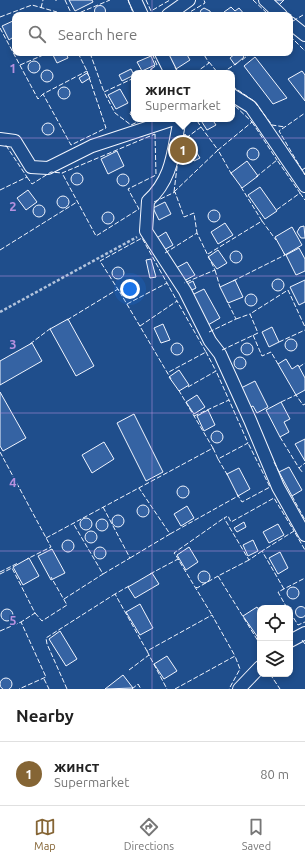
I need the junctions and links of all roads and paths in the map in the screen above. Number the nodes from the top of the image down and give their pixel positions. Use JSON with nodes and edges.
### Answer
{"nodes":[{"id":1,"x":135,"y":0,"type":"edge"},
{"id":2,"x":189,"y":0,"type":"edge"},
{"id":3,"x":265,"y":0,"type":"edge"},
{"id":4,"x":141,"y":12,"type":"edge"},
{"id":5,"x":172,"y":12,"type":"edge"},
{"id":6,"x":278,"y":12,"type":"edge"},
{"id":7,"x":293,"y":26,"type":"edge"},
{"id":8,"x":305,"y":36,"type":"edge"},
{"id":9,"x":162,"y":56,"type":"edge"},
{"id":10,"x":170,"y":70,"type":"edge"},
{"id":11,"x":235,"y":97,"type":"edge"},
{"id":12,"x":165,"y":122,"type":"edge"},
{"id":13,"x":179,"y":122,"type":"edge"},
{"id":14,"x":0,"y":139,"type":"edge"},
{"id":15,"x":305,"y":186,"type":"edge"},
{"id":16,"x":146,"y":231,"type":"junction"},
{"id":17,"x":0,"y":312,"type":"edge"},
{"id":18,"x":305,"y":535,"type":"edge"},
{"id":19,"x":305,"y":633,"type":"edge"},
{"id":20,"x":293,"y":639,"type":"edge"},
{"id":21,"x":257,"y":670,"type":"edge"},
{"id":22,"x":239,"y":689,"type":"edge"}],
"edges":[{"from":1,"to":4,"type":"street"},
{"from":2,"to":5,"type":"street"},
{"from":3,"to":6,"type":"street"},
{"from":7,"to":8,"type":"street"},
{"from":9,"to":10,"type":"street"},
{"from":11,"to":15,"type":"street"},
{"from":12,"to":14,"type":"street"},
{"from":13,"to":16,"type":"street"},
{"from":16,"to":17,"type":"path"},
{"from":16,"to":18,"type":"street"},
{"from":19,"to":20,"type":"street"},
{"from":21,"to":22,"type":"street"}]}
